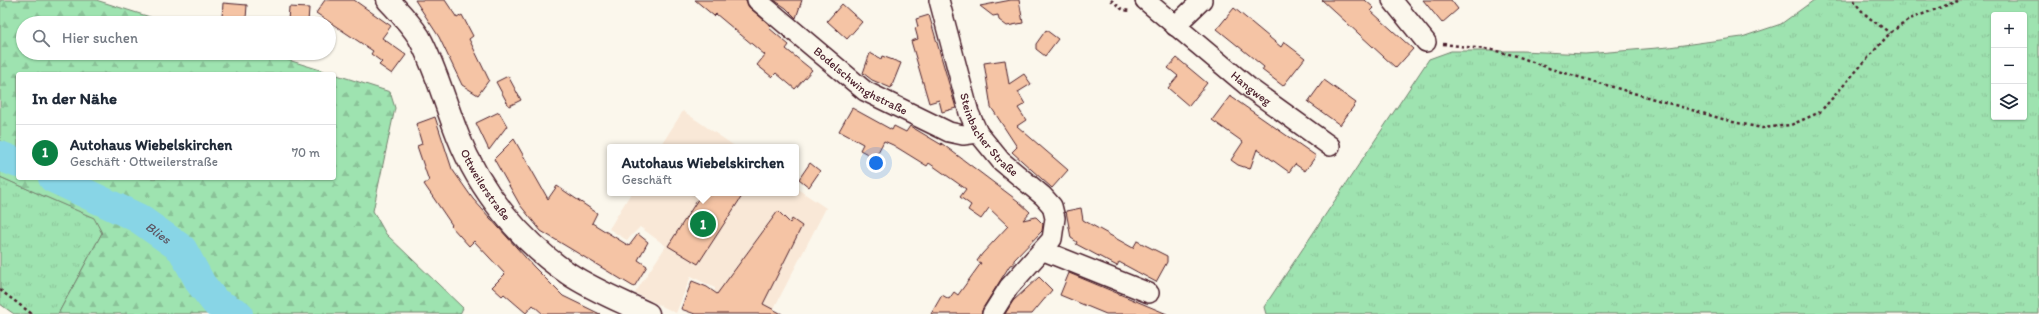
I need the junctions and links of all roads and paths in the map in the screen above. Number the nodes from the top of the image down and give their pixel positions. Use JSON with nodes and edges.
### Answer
{"nodes":[{"id":1,"x":388,"y":0,"type":"edge"},
{"id":2,"x":757,"y":0,"type":"edge"},
{"id":3,"x":939,"y":0,"type":"edge"},
{"id":4,"x":1145,"y":0,"type":"edge"},
{"id":5,"x":1202,"y":0,"type":"edge"},
{"id":6,"x":1392,"y":0,"type":"edge"},
{"id":7,"x":1854,"y":0,"type":"edge"},
{"id":8,"x":1960,"y":0,"type":"edge"},
{"id":9,"x":1175,"y":26,"type":"junction"},
{"id":10,"x":1890,"y":33,"type":"junction"},
{"id":11,"x":1426,"y":42,"type":"joint"},
{"id":12,"x":978,"y":134,"type":"junction"},
{"id":13,"x":1330,"y":146,"type":"dead end"},
{"id":14,"x":1044,"y":251,"type":"junction"},
{"id":15,"x":0,"y":290,"type":"edge"},
{"id":16,"x":1148,"y":294,"type":"dead end"},
{"id":17,"x":32,"y":314,"type":"edge"},
{"id":18,"x":648,"y":314,"type":"edge"},
{"id":19,"x":992,"y":314,"type":"edge"}],
"edges":[{"from":1,"to":18,"type":"main road","name":"Ottweilerstraße"},
{"from":2,"to":12,"type":"street","name":"Bodelschwinghstraße"},
{"from":3,"to":12,"type":"street","name":"Steinbacher Straße"},
{"from":4,"to":9,"type":"street","name":"Hangweg"},
{"from":5,"to":9,"type":"street"},
{"from":6,"to":11,"type":"street"},
{"from":7,"to":10,"type":"path"},
{"from":8,"to":10,"type":"path"},
{"from":9,"to":13,"type":"street","name":"Hangweg"},
{"from":10,"to":11,"type":"path"},
{"from":12,"to":14,"type":"street","name":"Steinbacher Straße"},
{"from":14,"to":16,"type":"street"},
{"from":14,"to":19,"type":"street","name":"Steinbacher Straße"},
{"from":15,"to":17,"type":"path"}]}
